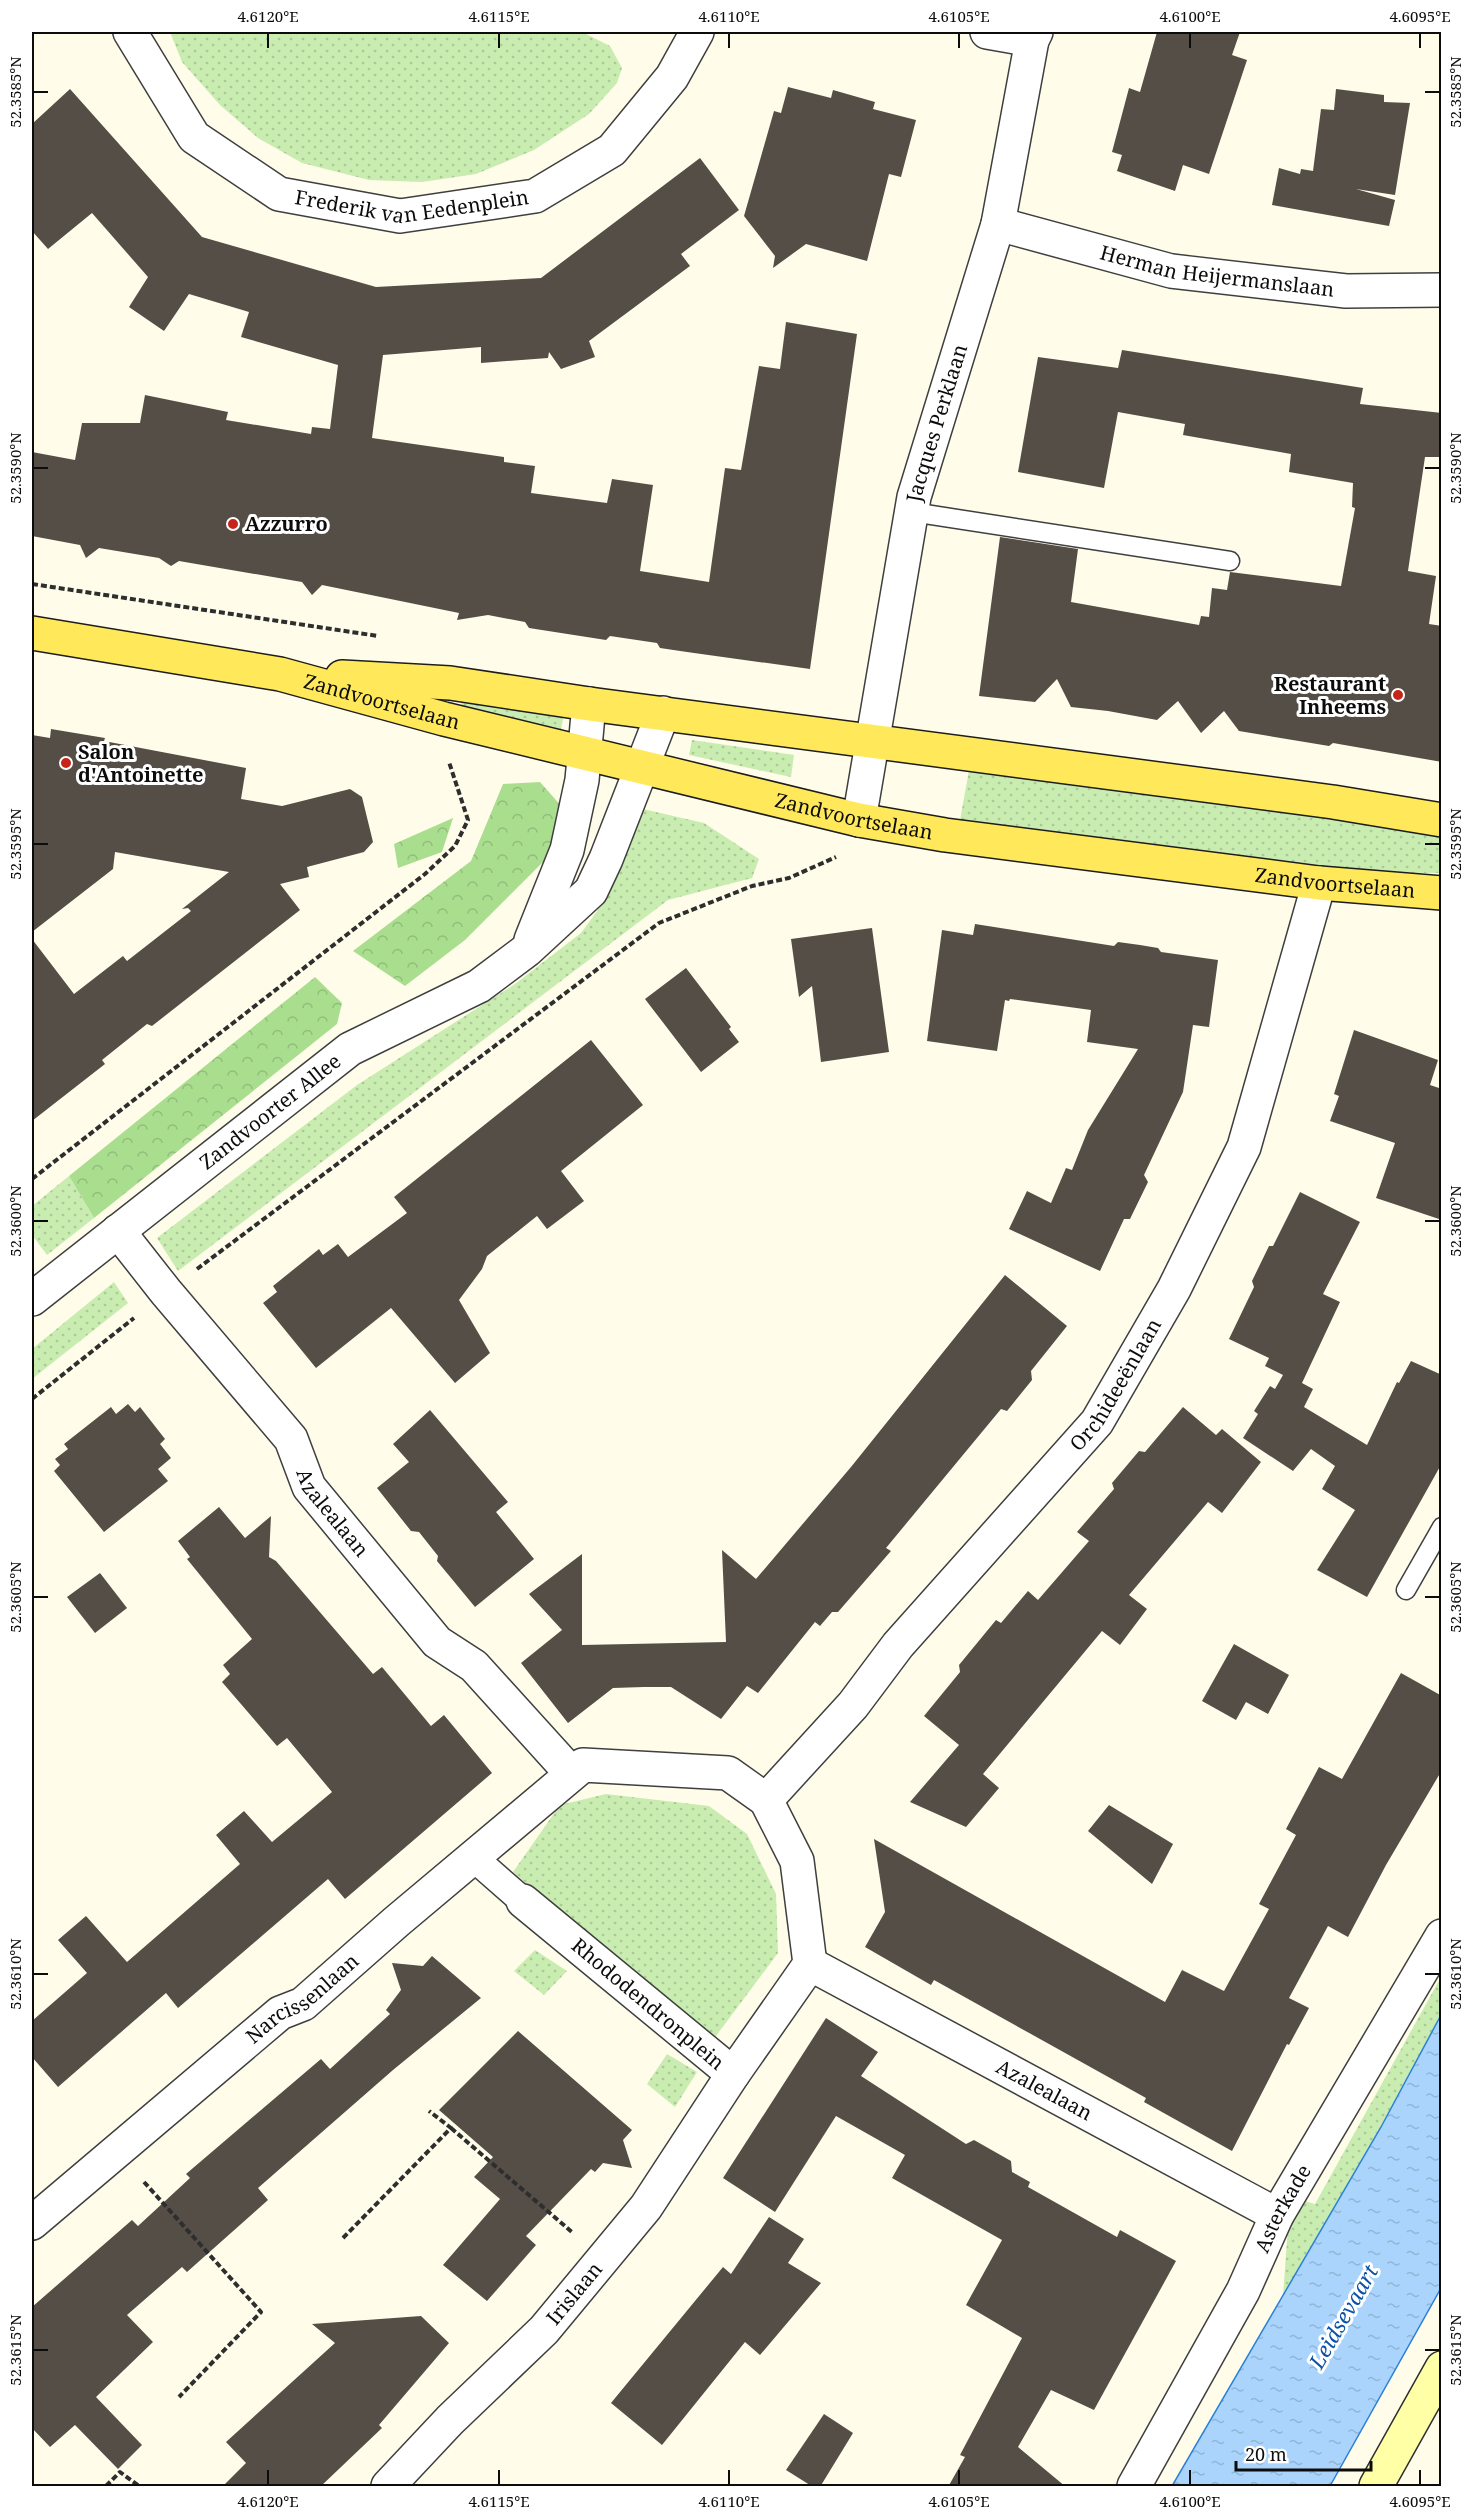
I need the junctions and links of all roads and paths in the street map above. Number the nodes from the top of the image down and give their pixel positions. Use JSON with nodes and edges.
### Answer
{"nodes":[{"id":1,"x":130,"y":32,"type":"edge"},
{"id":2,"x":697,"y":32,"type":"edge"},
{"id":3,"x":987,"y":32,"type":"edge"},
{"id":4,"x":1034,"y":36,"type":"edge"},
{"id":5,"x":998,"y":224,"type":"junction"},
{"id":6,"x":1442,"y":290,"type":"edge"},
{"id":7,"x":912,"y":512,"type":"junction"},
{"id":8,"x":1230,"y":561,"type":"dead end"},
{"id":9,"x":32,"y":633,"type":"edge"},
{"id":10,"x":280,"y":674,"type":"junction"},
{"id":11,"x":589,"y":704,"type":"junction"},
{"id":12,"x":663,"y":713,"type":"junction"},
{"id":13,"x":444,"y":719,"type":"junction"},
{"id":14,"x":872,"y":740,"type":"junction"},
{"id":15,"x":584,"y":754,"type":"junction"},
{"id":16,"x":642,"y":767,"type":"junction"},
{"id":17,"x":859,"y":820,"type":"junction"},
{"id":18,"x":1442,"y":820,"type":"edge"},
{"id":19,"x":843,"y":854,"type":"dead end"},
{"id":20,"x":1319,"y":883,"type":"junction"},
{"id":21,"x":1442,"y":893,"type":"edge"},
{"id":22,"x":527,"y":950,"type":"junction"},
{"id":23,"x":32,"y":1179,"type":"edge"},
{"id":24,"x":118,"y":1231,"type":"junction"},
{"id":25,"x":34,"y":1290,"type":"edge"},
{"id":26,"x":166,"y":1292,"type":"junction"},
{"id":27,"x":32,"y":1399,"type":"edge"},
{"id":28,"x":1442,"y":1527,"type":"edge"},
{"id":29,"x":1406,"y":1590,"type":"dead end"},
{"id":30,"x":571,"y":1773,"type":"junction"},
{"id":31,"x":766,"y":1800,"type":"junction"},
{"id":32,"x":474,"y":1858,"type":"junction"},
{"id":33,"x":523,"y":1901,"type":"joint"},
{"id":34,"x":1442,"y":1936,"type":"edge"},
{"id":35,"x":810,"y":1964,"type":"junction"},
{"id":36,"x":733,"y":2074,"type":"junction"},
{"id":37,"x":429,"y":2111,"type":"dead end"},
{"id":38,"x":451,"y":2128,"type":"junction"},
{"id":39,"x":116,"y":2151,"type":"junction"},
{"id":40,"x":1276,"y":2215,"type":"junction"},
{"id":41,"x":32,"y":2223,"type":"edge"},
{"id":42,"x":343,"y":2238,"type":"dead end"},
{"id":43,"x":603,"y":2259,"type":"junction"},
{"id":44,"x":1442,"y":2368,"type":"edge"},
{"id":45,"x":179,"y":2397,"type":"dead end"},
{"id":46,"x":106,"y":2487,"type":"edge"},
{"id":47,"x":139,"y":2487,"type":"edge"},
{"id":48,"x":388,"y":2487,"type":"edge"},
{"id":49,"x":1134,"y":2487,"type":"edge"},
{"id":50,"x":1376,"y":2487,"type":"edge"}],
"edges":[{"from":1,"to":2,"type":"street","name":"Frederik van Eedenplein"},
{"from":3,"to":4,"type":"street"},
{"from":4,"to":5,"type":"street","name":"Jacques Perklaan"},
{"from":5,"to":6,"type":"street","name":"Herman Heijermanslaan"},
{"from":5,"to":7,"type":"street","name":"Jacques Perklaan"},
{"from":7,"to":8,"type":"lane"},
{"from":7,"to":14,"type":"street","name":"Jacques Perklaan"},
{"from":9,"to":10,"type":"main road","name":"Zandvoortselaan"},
{"from":10,"to":11,"type":"main road","name":"Zandvoortselaan"},
{"from":10,"to":13,"type":"main road","name":"Zandvoortselaan"},
{"from":11,"to":12,"type":"main road","name":"Zandvoortselaan"},
{"from":11,"to":15,"type":"street"},
{"from":12,"to":14,"type":"main road","name":"Zandvoortselaan"},
{"from":12,"to":16,"type":"street","name":"Zandvoorter Allee"},
{"from":13,"to":15,"type":"main road","name":"Zandvoortselaan"},
{"from":13,"to":23,"type":"path"},
{"from":14,"to":17,"type":"street","name":"Jacques Perklaan"},
{"from":14,"to":18,"type":"main road","name":"Zandvoortselaan"},
{"from":15,"to":16,"type":"main road","name":"Zandvoortselaan"},
{"from":15,"to":22,"type":"street"},
{"from":16,"to":17,"type":"main road","name":"Zandvoortselaan"},
{"from":16,"to":22,"type":"street","name":"Zandvoorter Allee"},
{"from":17,"to":20,"type":"main road","name":"Zandvoortselaan"},
{"from":19,"to":26,"type":"path"},
{"from":20,"to":21,"type":"main road","name":"Zandvoortselaan"},
{"from":20,"to":31,"type":"street","name":"Orchideeënlaan"},
{"from":22,"to":24,"type":"street","name":"Zandvoorter Allee"},
{"from":24,"to":25,"type":"street","name":"Zandvoorter Allee"},
{"from":24,"to":26,"type":"street","name":"Azalealaan"},
{"from":26,"to":27,"type":"path"},
{"from":26,"to":30,"type":"street","name":"Azalealaan"},
{"from":28,"to":29,"type":"lane"},
{"from":30,"to":31,"type":"street"},
{"from":30,"to":32,"type":"street","name":"Narcissenlaan"},
{"from":31,"to":35,"type":"street"},
{"from":32,"to":33,"type":"street","name":"Rhododendronplein"},
{"from":32,"to":39,"type":"street","name":"Narcissenlaan"},
{"from":33,"to":36,"type":"street","name":"Rhododendronplein"},
{"from":34,"to":40,"type":"street","name":"Asterkade"},
{"from":35,"to":36,"type":"street","name":"Rhododendronplein"},
{"from":35,"to":40,"type":"street","name":"Azalealaan"},
{"from":36,"to":43,"type":"street","name":"Irislaan"},
{"from":37,"to":38,"type":"path"},
{"from":38,"to":42,"type":"path"},
{"from":38,"to":43,"type":"path"},
{"from":39,"to":41,"type":"street","name":"Narcissenlaan"},
{"from":39,"to":45,"type":"path"},
{"from":40,"to":49,"type":"street","name":"Asterkade"},
{"from":43,"to":48,"type":"street","name":"Irislaan"},
{"from":44,"to":50,"type":"main road"},
{"from":46,"to":47,"type":"path"}]}
